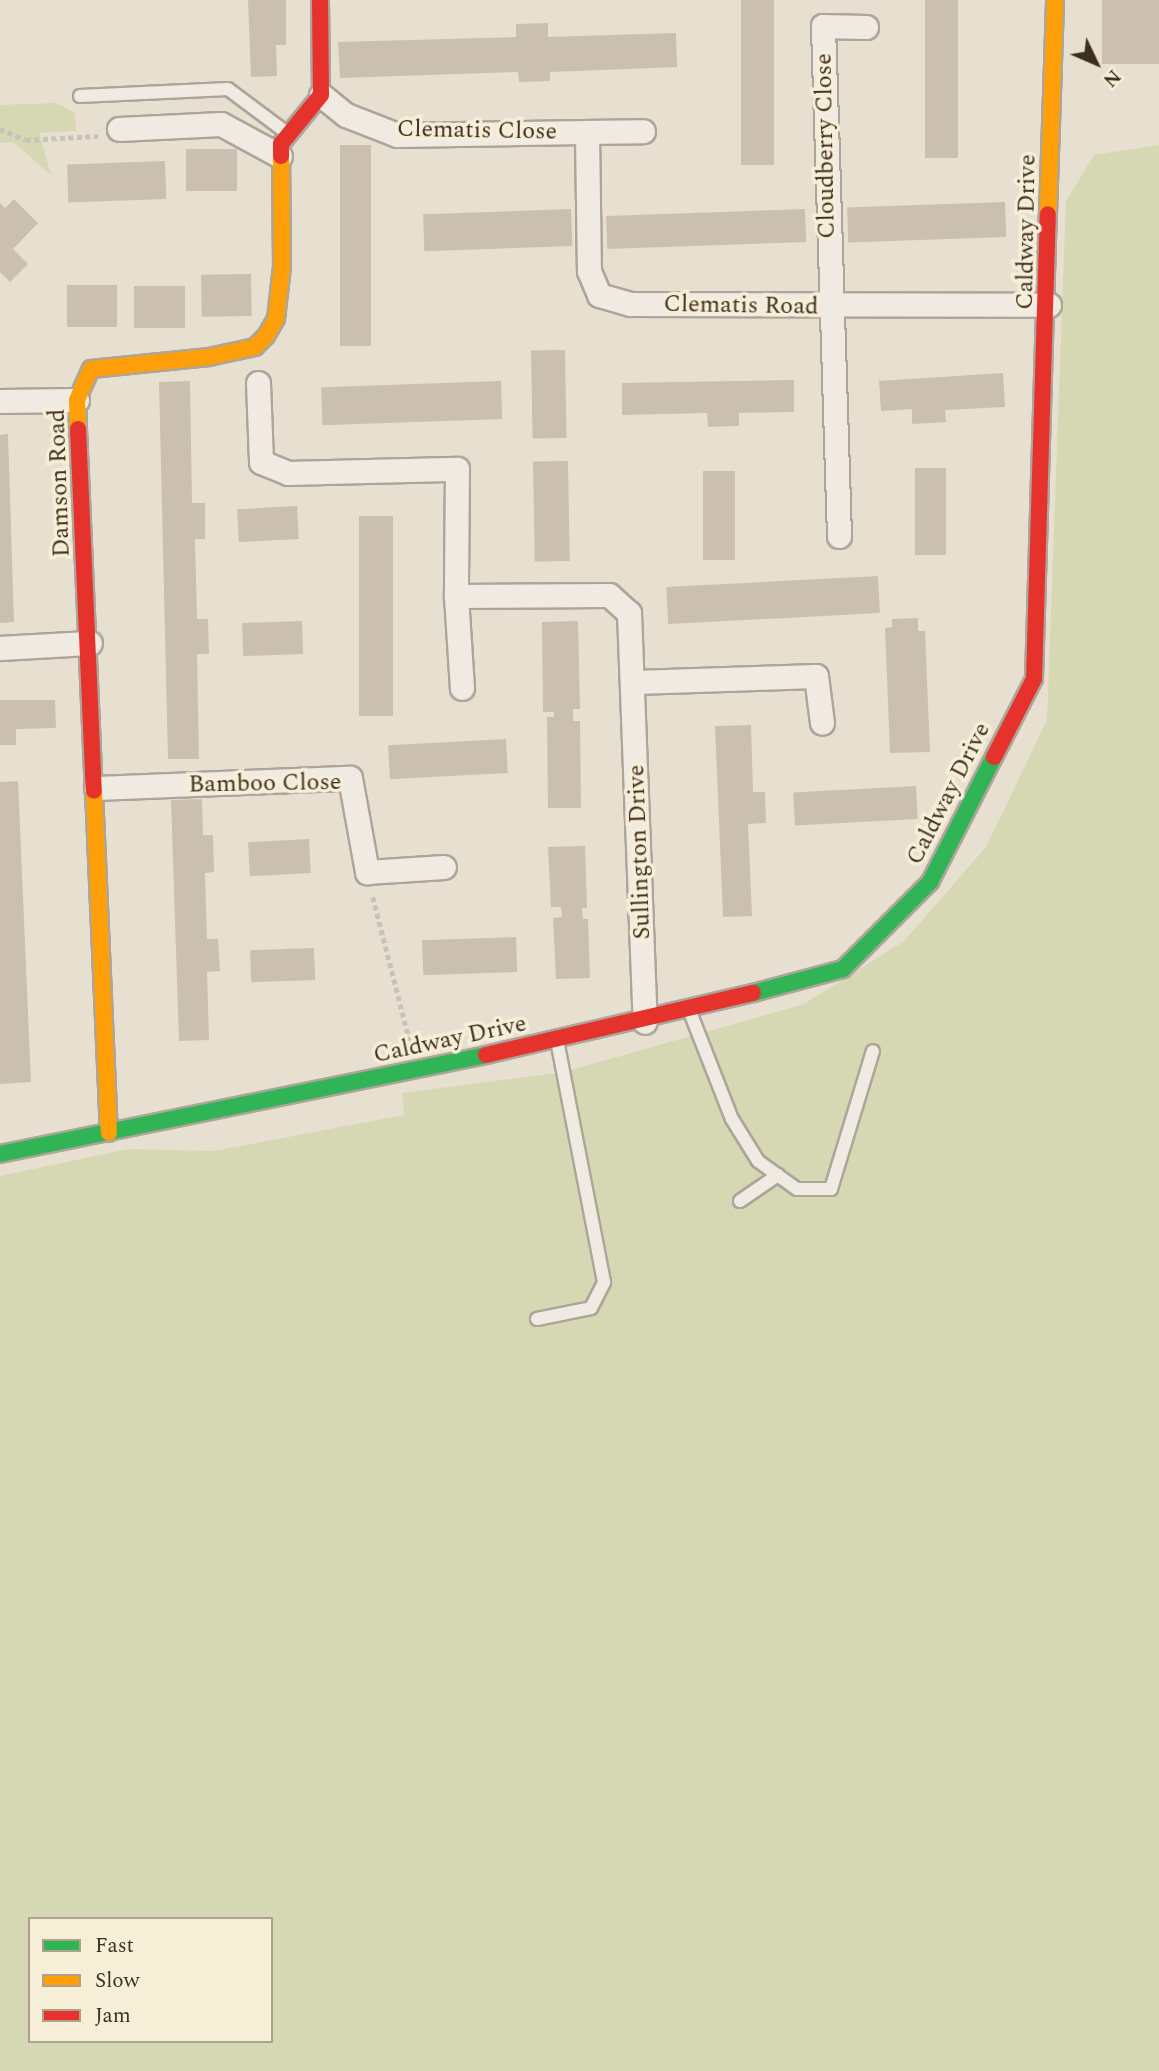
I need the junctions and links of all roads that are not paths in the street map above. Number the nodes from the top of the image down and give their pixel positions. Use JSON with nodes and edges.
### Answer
{"nodes":[{"id":1,"x":320,"y":0,"type":"edge"},
{"id":2,"x":1055,"y":0,"type":"edge"},
{"id":3,"x":866,"y":27,"type":"dead end"},
{"id":4,"x":321,"y":95,"type":"junction"},
{"id":5,"x":80,"y":96,"type":"dead end"},
{"id":6,"x":119,"y":129,"type":"dead end"},
{"id":7,"x":643,"y":131,"type":"dead end"},
{"id":8,"x":587,"y":132,"type":"junction"},
{"id":9,"x":287,"y":133,"type":"junction"},
{"id":10,"x":280,"y":156,"type":"junction"},
{"id":11,"x":1049,"y":305,"type":"junction"},
{"id":12,"x":830,"y":308,"type":"junction"},
{"id":13,"x":258,"y":383,"type":"dead end"},
{"id":14,"x":77,"y":400,"type":"junction"},
{"id":15,"x":0,"y":401,"type":"edge"},
{"id":16,"x":839,"y":536,"type":"dead end"},
{"id":17,"x":456,"y":596,"type":"junction"},
{"id":18,"x":90,"y":643,"type":"junction"},
{"id":19,"x":0,"y":648,"type":"edge"},
{"id":20,"x":635,"y":682,"type":"junction"},
{"id":21,"x":461,"y":688,"type":"dead end"},
{"id":22,"x":822,"y":723,"type":"dead end"},
{"id":23,"x":96,"y":788,"type":"junction"},
{"id":24,"x":444,"y":867,"type":"dead end"},
{"id":25,"x":690,"y":1012,"type":"junction"},
{"id":26,"x":645,"y":1022,"type":"junction"},
{"id":27,"x":557,"y":1040,"type":"junction"},
{"id":28,"x":873,"y":1051,"type":"dead end"},
{"id":29,"x":109,"y":1133,"type":"junction"},
{"id":30,"x":0,"y":1154,"type":"edge"},
{"id":31,"x":778,"y":1175,"type":"junction"},
{"id":32,"x":740,"y":1201,"type":"dead end"},
{"id":33,"x":537,"y":1319,"type":"dead end"}],
"edges":[{"from":1,"to":4,"type":"street"},
{"from":2,"to":11,"type":"street","name":"Caldway Drive"},
{"from":3,"to":12,"type":"street","name":"Cloudberry Close"},
{"from":4,"to":8,"type":"street","name":"Clematis Close"},
{"from":4,"to":9,"type":"street","name":"Damson Road"},
{"from":5,"to":9,"type":"lane"},
{"from":6,"to":10,"type":"street"},
{"from":7,"to":8,"type":"street","name":"Clematis Close"},
{"from":8,"to":12,"type":"street","name":"Clematis Road"},
{"from":9,"to":10,"type":"street","name":"Damson Road"},
{"from":10,"to":14,"type":"street","name":"Damson Road"},
{"from":11,"to":12,"type":"street","name":"Clematis Road"},
{"from":11,"to":25,"type":"street","name":"Caldway Drive"},
{"from":12,"to":16,"type":"street"},
{"from":13,"to":17,"type":"street"},
{"from":14,"to":15,"type":"street"},
{"from":14,"to":18,"type":"street","name":"Damson Road"},
{"from":17,"to":20,"type":"street","name":"Sullington Drive"},
{"from":17,"to":21,"type":"street"},
{"from":18,"to":19,"type":"street"},
{"from":18,"to":23,"type":"street","name":"Damson Road"},
{"from":20,"to":22,"type":"street"},
{"from":20,"to":26,"type":"street","name":"Sullington Drive"},
{"from":23,"to":24,"type":"street","name":"Bamboo Close"},
{"from":23,"to":29,"type":"street","name":"Damson Road"},
{"from":25,"to":26,"type":"street","name":"Caldway Drive"},
{"from":25,"to":31,"type":"lane"},
{"from":26,"to":27,"type":"street","name":"Caldway Drive"},
{"from":27,"to":29,"type":"street","name":"Caldway Drive"},
{"from":27,"to":33,"type":"lane"},
{"from":28,"to":31,"type":"lane"},
{"from":29,"to":30,"type":"street","name":"Caldway Drive"},
{"from":31,"to":32,"type":"lane"}]}
